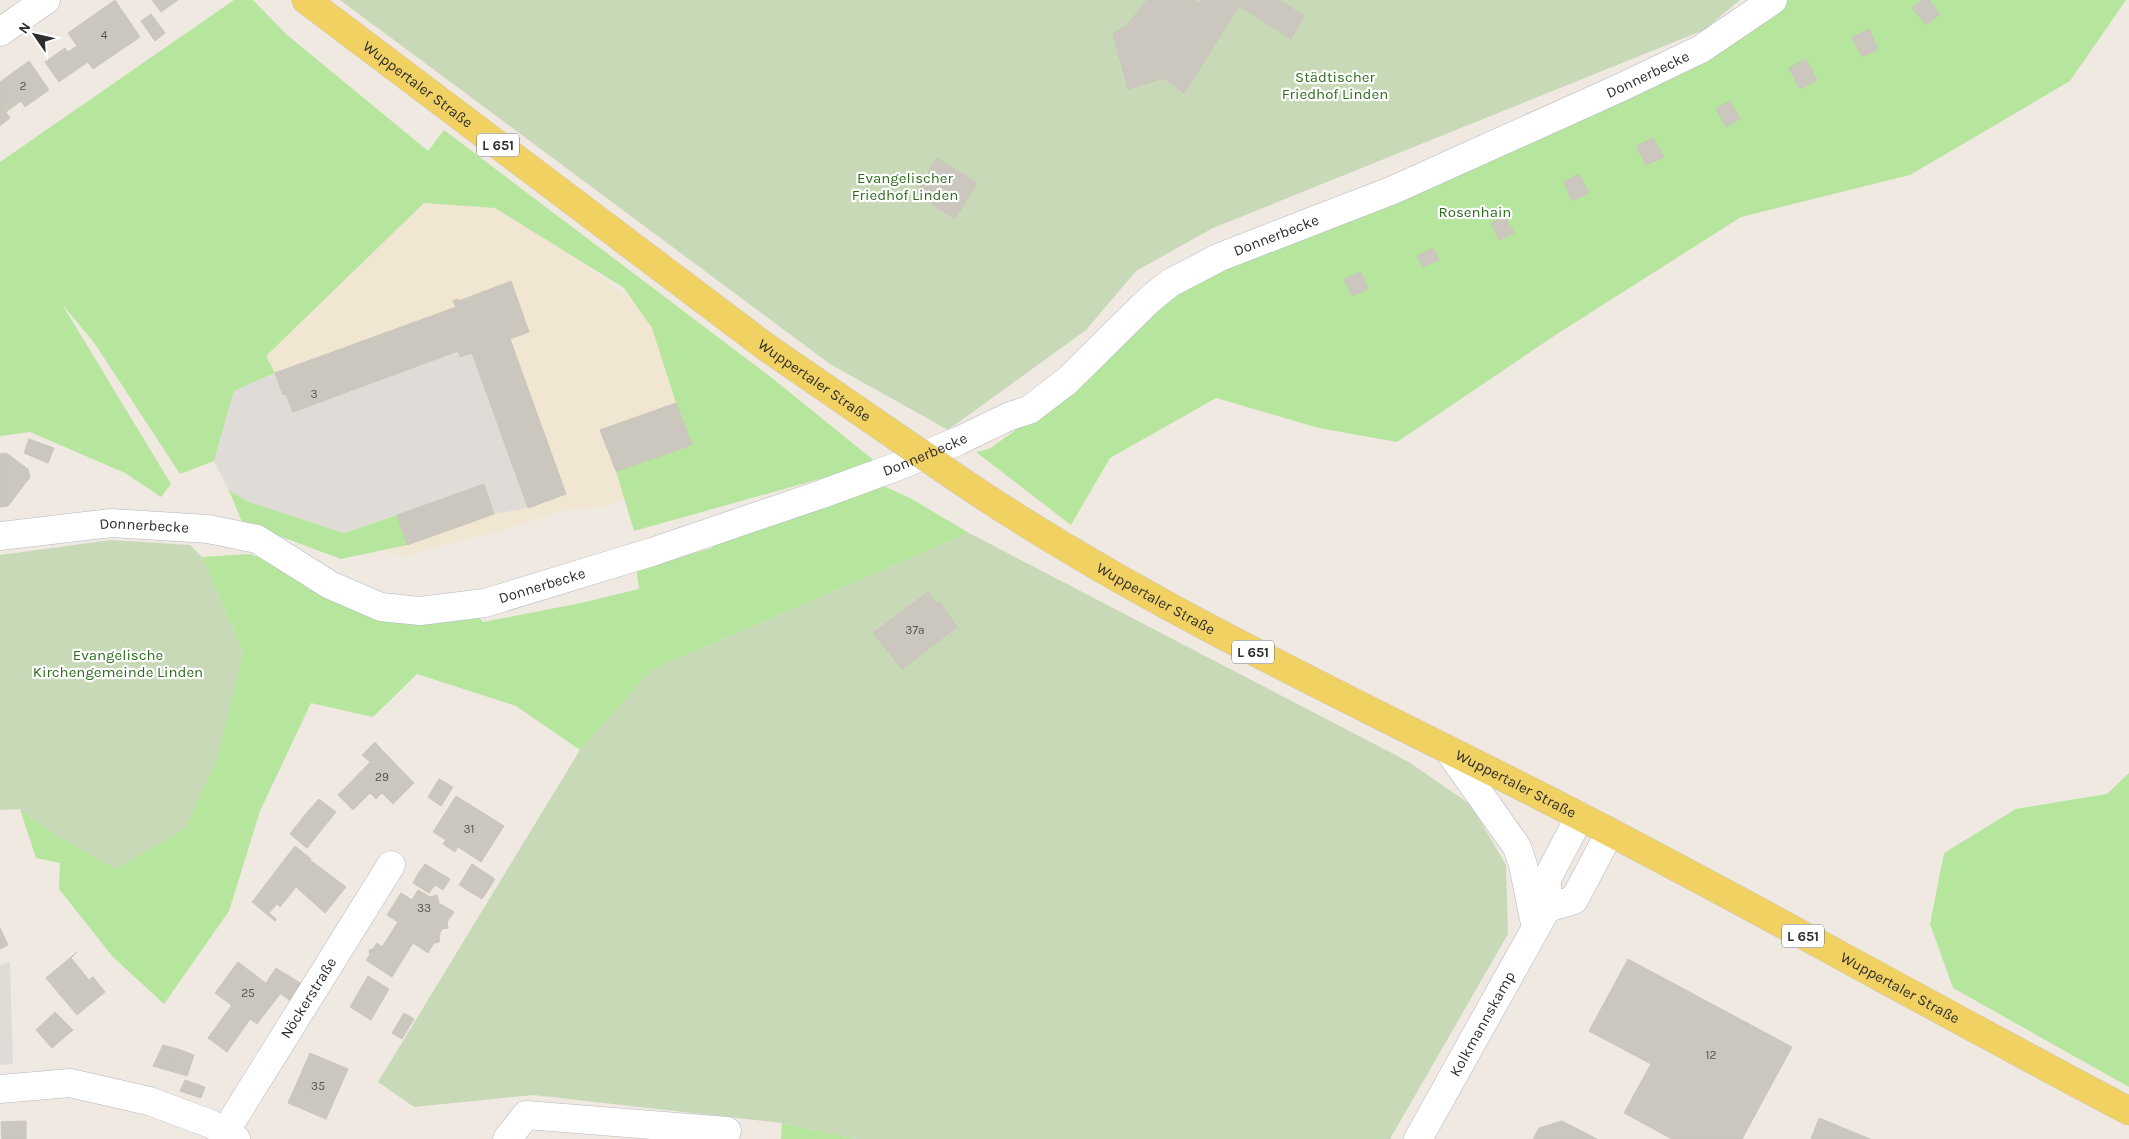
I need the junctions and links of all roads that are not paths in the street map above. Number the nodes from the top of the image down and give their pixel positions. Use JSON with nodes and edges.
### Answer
{"nodes":[{"id":1,"x":46,"y":0,"type":"edge"},
{"id":2,"x":306,"y":0,"type":"edge"},
{"id":3,"x":1773,"y":0,"type":"edge"},
{"id":4,"x":0,"y":32,"type":"edge"},
{"id":5,"x":0,"y":536,"type":"edge"},
{"id":6,"x":1449,"y":751,"type":"junction"},
{"id":7,"x":1580,"y":816,"type":"junction"},
{"id":8,"x":1610,"y":832,"type":"junction"},
{"id":9,"x":391,"y":865,"type":"dead end"},
{"id":10,"x":1541,"y":918,"type":"junction"},
{"id":11,"x":0,"y":1089,"type":"edge"},
{"id":12,"x":2129,"y":1111,"type":"edge"},
{"id":13,"x":728,"y":1131,"type":"dead end"},
{"id":14,"x":230,"y":1135,"type":"edge"},
{"id":15,"x":508,"y":1139,"type":"edge"},
{"id":16,"x":1418,"y":1139,"type":"edge"}],
"edges":[{"from":1,"to":4,"type":"street"},
{"from":2,"to":6,"type":"main road","name":"Wuppertaler Straße","number":"L 651","bridge":true},
{"from":3,"to":5,"type":"street","name":"Donnerbecke"},
{"from":6,"to":7,"type":"main road","name":"Wuppertaler Straße","number":"L 651"},
{"from":6,"to":10,"type":"street","number":"L 651"},
{"from":7,"to":8,"type":"main road","name":"Wuppertaler Straße","number":"L 651"},
{"from":7,"to":10,"type":"street"},
{"from":8,"to":10,"type":"street"},
{"from":8,"to":12,"type":"main road","name":"Wuppertaler Straße","number":"L 651"},
{"from":9,"to":14,"type":"street","name":"Nöckerstraße"},
{"from":10,"to":16,"type":"street","name":"Kolkmannskamp"},
{"from":11,"to":14,"type":"street","name":"Nöckerstraße"},
{"from":13,"to":15,"type":"street"}]}
